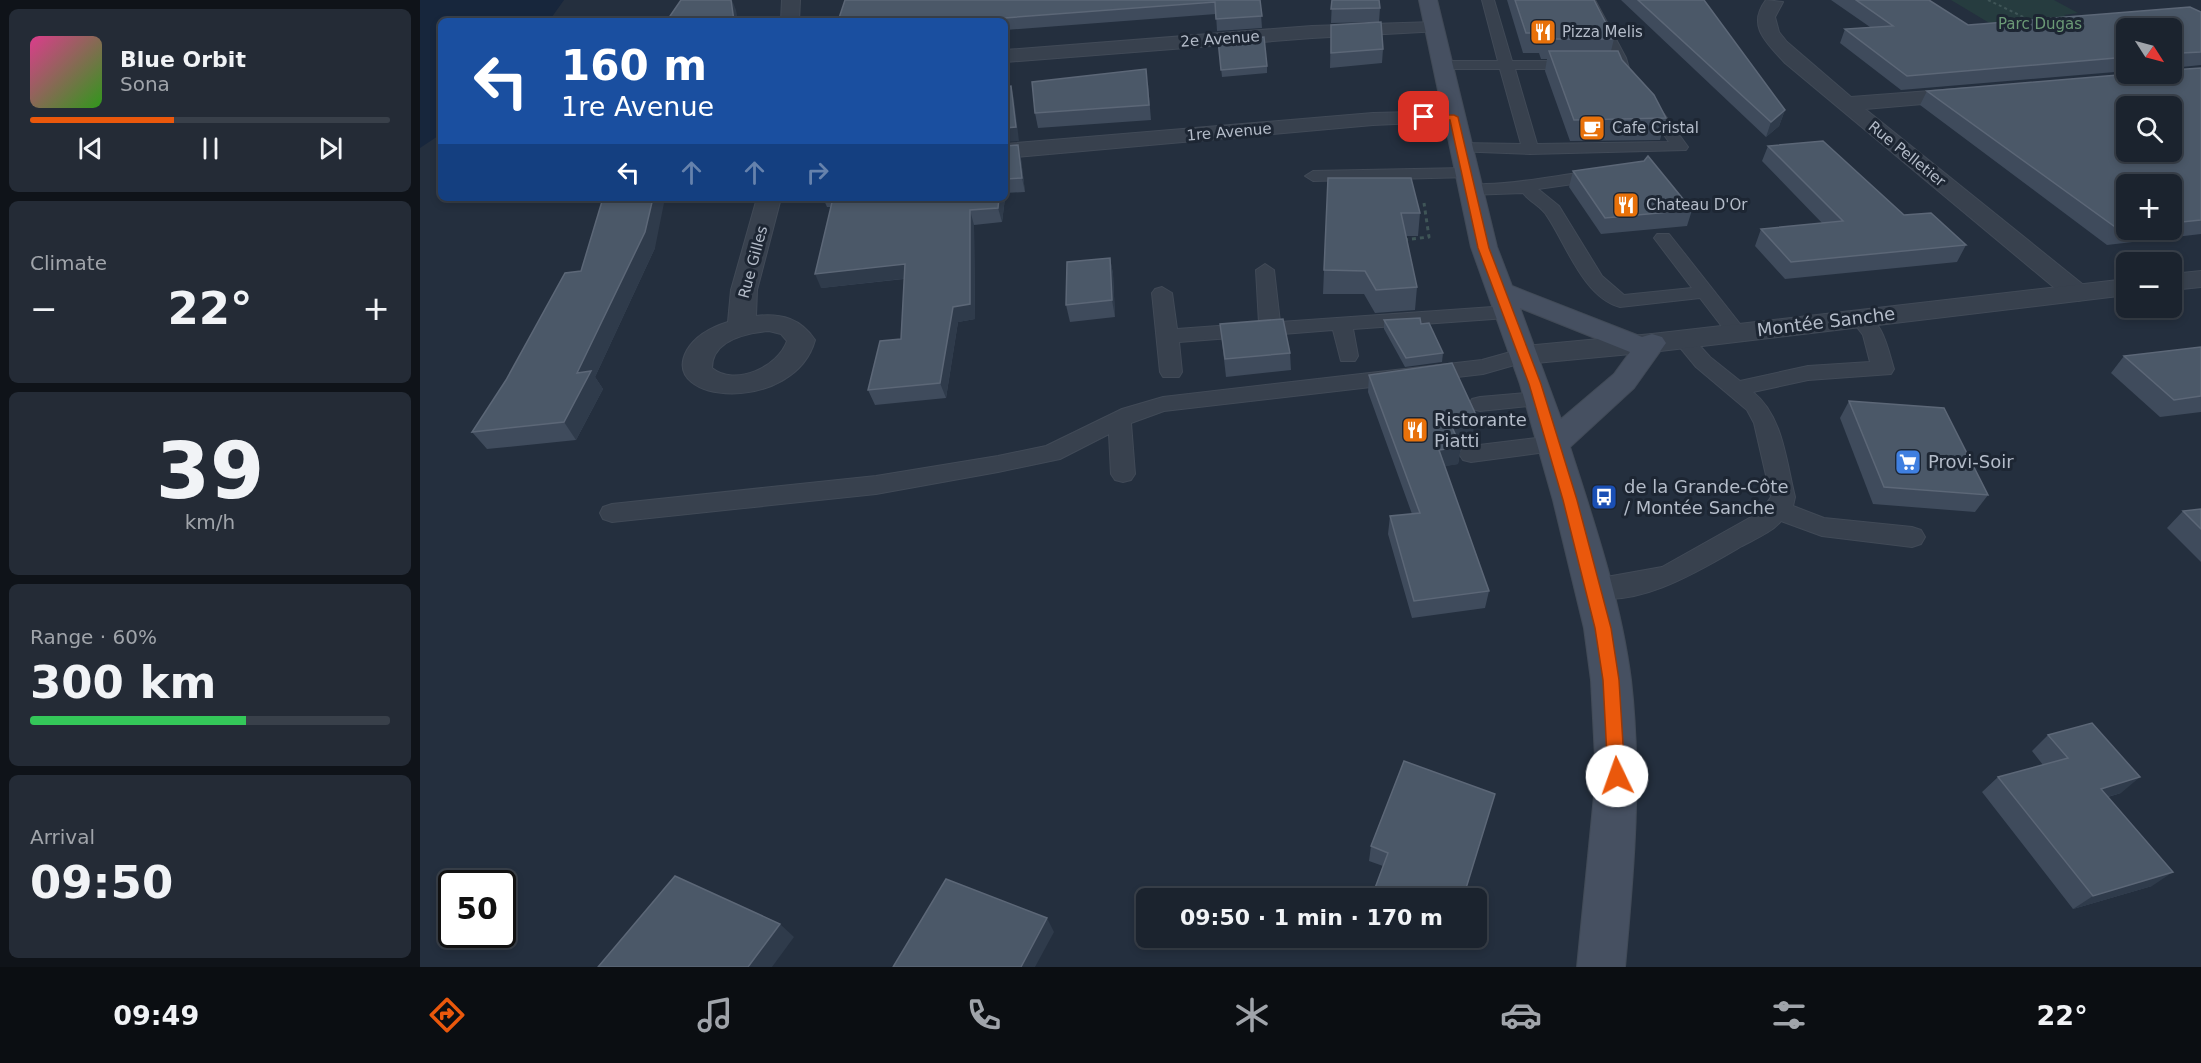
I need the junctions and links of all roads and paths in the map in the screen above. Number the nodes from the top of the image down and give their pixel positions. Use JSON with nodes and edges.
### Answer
{"nodes":[{"id":1,"x":791,"y":0,"type":"edge"},
{"id":2,"x":1428,"y":0,"type":"edge"},
{"id":3,"x":1488,"y":0,"type":"edge"},
{"id":4,"x":1590,"y":0,"type":"edge"},
{"id":5,"x":1990,"y":1,"type":"edge"},
{"id":6,"x":1998,"y":1,"type":"edge"},
{"id":7,"x":1774,"y":2,"type":"dead end"},
{"id":8,"x":790,"y":18,"type":"edge"},
{"id":9,"x":2020,"y":20,"type":"edge"},
{"id":10,"x":2028,"y":20,"type":"junction"},
{"id":11,"x":2037,"y":23,"type":"edge"},
{"id":12,"x":1434,"y":27,"type":"junction"},
{"id":13,"x":1008,"y":56,"type":"edge"},
{"id":14,"x":1507,"y":64,"type":"junction"},
{"id":15,"x":1442,"y":65,"type":"junction"},
{"id":16,"x":1609,"y":65,"type":"junction"},
{"id":17,"x":1985,"y":92,"type":"edge"},
{"id":18,"x":1845,"y":104,"type":"junction"},
{"id":19,"x":1454,"y":117,"type":"junction"},
{"id":20,"x":1460,"y":148,"type":"junction"},
{"id":21,"x":1530,"y":149,"type":"junction"},
{"id":22,"x":1008,"y":151,"type":"edge"},
{"id":23,"x":1622,"y":172,"type":"edge"},
{"id":24,"x":1313,"y":176,"type":"dead end"},
{"id":25,"x":1467,"y":181,"type":"junction"},
{"id":26,"x":1528,"y":188,"type":"junction"},
{"id":27,"x":1424,"y":199,"type":"dead end"},
{"id":28,"x":768,"y":201,"type":"edge"},
{"id":29,"x":1663,"y":238,"type":"dead end"},
{"id":30,"x":1405,"y":248,"type":"edge"},
{"id":31,"x":1265,"y":270,"type":"dead end"},
{"id":32,"x":2201,"y":279,"type":"edge"},
{"id":33,"x":2182,"y":281,"type":"edge"},
{"id":34,"x":2116,"y":288,"type":"edge"},
{"id":35,"x":1705,"y":292,"type":"junction"},
{"id":36,"x":1162,"y":293,"type":"dead end"},
{"id":37,"x":2077,"y":293,"type":"junction"},
{"id":38,"x":1503,"y":301,"type":"junction"},
{"id":39,"x":1860,"y":318,"type":"junction"},
{"id":40,"x":1342,"y":323,"type":"junction"},
{"id":41,"x":742,"y":327,"type":"dead end"},
{"id":42,"x":1270,"y":328,"type":"junction"},
{"id":43,"x":1737,"y":333,"type":"junction"},
{"id":44,"x":1168,"y":336,"type":"junction"},
{"id":45,"x":1683,"y":339,"type":"junction"},
{"id":46,"x":1643,"y":344,"type":"junction"},
{"id":47,"x":1524,"y":355,"type":"junction"},
{"id":48,"x":1348,"y":356,"type":"dead end"},
{"id":49,"x":1171,"y":372,"type":"dead end"},
{"id":50,"x":1736,"y":390,"type":"junction"},
{"id":51,"x":1539,"y":399,"type":"junction"},
{"id":52,"x":1480,"y":404,"type":"dead end"},
{"id":53,"x":1120,"y":419,"type":"junction"},
{"id":54,"x":1553,"y":444,"type":"junction"},
{"id":55,"x":1471,"y":454,"type":"dead end"},
{"id":56,"x":1123,"y":474,"type":"dead end"},
{"id":57,"x":1777,"y":510,"type":"junction"},
{"id":58,"x":612,"y":513,"type":"dead end"},
{"id":59,"x":1911,"y":537,"type":"dead end"},
{"id":60,"x":1593,"y":588,"type":"junction"},
{"id":61,"x":1600,"y":967,"type":"edge"}],
"edges":[{"from":1,"to":8,"type":"street"},
{"from":2,"to":12,"type":"main road"},
{"from":3,"to":14,"type":"lane"},
{"from":4,"to":16,"type":"lane"},
{"from":5,"to":6,"type":"path"},
{"from":5,"to":10,"type":"path"},
{"from":7,"to":18,"type":"street","name":"Rue Pelletier"},
{"from":9,"to":10,"type":"path"},
{"from":10,"to":11,"type":"path"},
{"from":12,"to":13,"type":"street","name":"2e Avenue"},
{"from":12,"to":15,"type":"main road"},
{"from":14,"to":15,"type":"lane"},
{"from":14,"to":16,"type":"lane"},
{"from":14,"to":21,"type":"lane"},
{"from":15,"to":19,"type":"main road"},
{"from":16,"to":21,"type":"lane"},
{"from":17,"to":18,"type":"street"},
{"from":18,"to":37,"type":"street","name":"Rue Pelletier"},
{"from":19,"to":20,"type":"main road"},
{"from":19,"to":22,"type":"street","name":"1re Avenue"},
{"from":20,"to":21,"type":"lane"},
{"from":20,"to":25,"type":"main road"},
{"from":23,"to":26,"type":"lane"},
{"from":24,"to":25,"type":"lane"},
{"from":25,"to":26,"type":"lane"},
{"from":25,"to":38,"type":"main road"},
{"from":26,"to":35,"type":"lane"},
{"from":27,"to":30,"type":"path"},
{"from":28,"to":41,"type":"street","name":"Rue Gilles"},
{"from":29,"to":35,"type":"lane"},
{"from":31,"to":42,"type":"lane"},
{"from":32,"to":33,"type":"street"},
{"from":34,"to":37,"type":"street","name":"Montée Sanche"},
{"from":35,"to":43,"type":"lane"},
{"from":36,"to":44,"type":"lane"},
{"from":37,"to":39,"type":"street","name":"Montée Sanche"},
{"from":38,"to":40,"type":"lane"},
{"from":38,"to":46,"type":"main road"},
{"from":38,"to":47,"type":"main road"},
{"from":39,"to":43,"type":"street","name":"Montée Sanche"},
{"from":39,"to":50,"type":"lane"},
{"from":40,"to":42,"type":"lane"},
{"from":40,"to":48,"type":"lane"},
{"from":42,"to":44,"type":"lane"},
{"from":43,"to":45,"type":"street","name":"Montée Sanche"},
{"from":44,"to":49,"type":"lane"},
{"from":45,"to":46,"type":"street","name":"Montée Sanche"},
{"from":45,"to":50,"type":"lane"},
{"from":46,"to":47,"type":"street","name":"Montée Sanche"},
{"from":46,"to":54,"type":"main road"},
{"from":47,"to":51,"type":"main road"},
{"from":47,"to":53,"type":"lane"},
{"from":50,"to":57,"type":"lane"},
{"from":51,"to":52,"type":"lane"},
{"from":51,"to":54,"type":"main road"},
{"from":53,"to":56,"type":"lane"},
{"from":53,"to":58,"type":"lane"},
{"from":54,"to":55,"type":"lane"},
{"from":54,"to":60,"type":"main road"},
{"from":57,"to":59,"type":"lane"},
{"from":57,"to":60,"type":"lane"},
{"from":60,"to":61,"type":"main road"}]}
